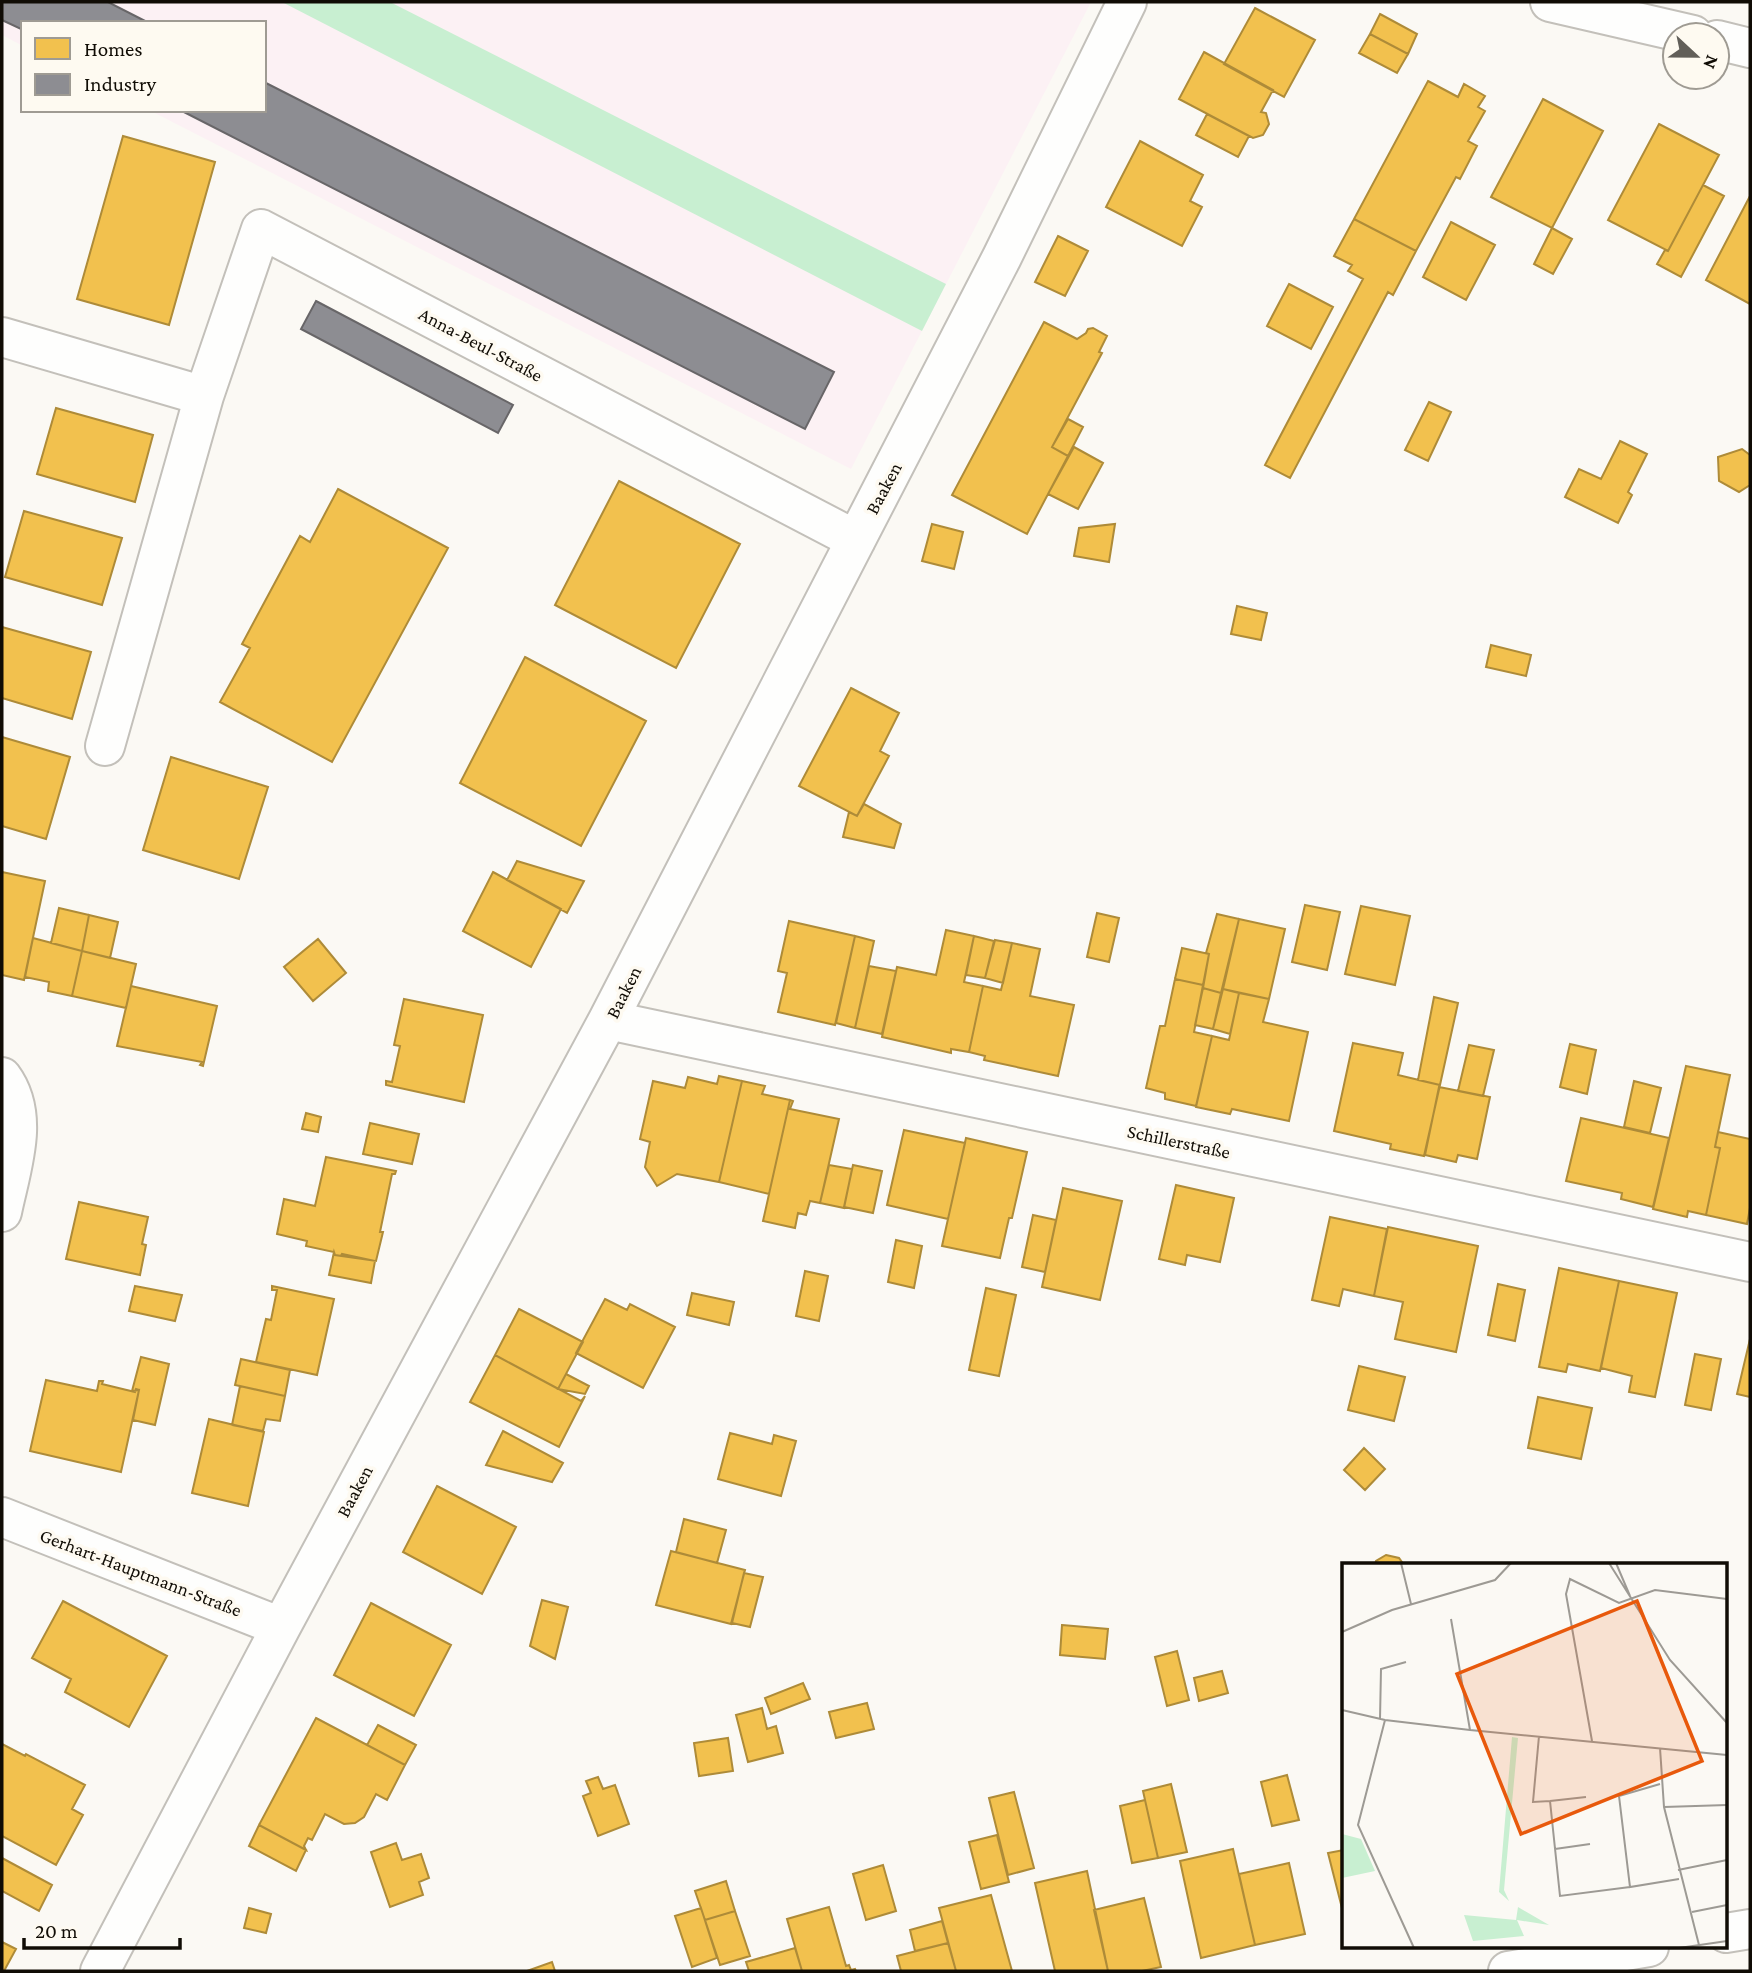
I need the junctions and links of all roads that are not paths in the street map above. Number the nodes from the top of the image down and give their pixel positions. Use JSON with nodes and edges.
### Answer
{"nodes":[{"id":1,"x":1127,"y":2,"type":"edge"},
{"id":2,"x":1550,"y":2,"type":"edge"},
{"id":3,"x":1661,"y":28,"type":"edge"},
{"id":4,"x":1731,"y":43,"type":"edge"},
{"id":5,"x":1750,"y":48,"type":"edge"},
{"id":6,"x":2,"y":337,"type":"edge"},
{"id":7,"x":204,"y":396,"type":"junction"},
{"id":8,"x":856,"y":540,"type":"junction"},
{"id":9,"x":105,"y":746,"type":"dead end"},
{"id":10,"x":608,"y":1020,"type":"junction"},
{"id":11,"x":2,"y":1077,"type":"edge"},
{"id":12,"x":2,"y":1212,"type":"edge"},
{"id":13,"x":1750,"y":1262,"type":"edge"},
{"id":14,"x":2,"y":1517,"type":"edge"},
{"id":15,"x":281,"y":1627,"type":"junction"},
{"id":16,"x":1750,"y":1929,"type":"edge"},
{"id":17,"x":1728,"y":1933,"type":"edge"},
{"id":18,"x":1643,"y":1948,"type":"edge"},
{"id":19,"x":100,"y":1971,"type":"edge"},
{"id":20,"x":1508,"y":1971,"type":"edge"}],
"edges":[{"from":1,"to":8,"type":"street","name":"Baaken"},
{"from":2,"to":3,"type":"street"},
{"from":4,"to":5,"type":"street"},
{"from":6,"to":7,"type":"street"},
{"from":7,"to":8,"type":"street","name":"Anna-Beul-Straße"},
{"from":7,"to":9,"type":"street","name":"Anna-Beul-Straße"},
{"from":8,"to":10,"type":"street","name":"Baaken"},
{"from":10,"to":13,"type":"street","name":"Schillerstraße"},
{"from":10,"to":15,"type":"street","name":"Baaken"},
{"from":11,"to":12,"type":"street"},
{"from":14,"to":15,"type":"street","name":"Gerhart-Hauptmann-Straße"},
{"from":15,"to":19,"type":"street","name":"Baaken"},
{"from":16,"to":17,"type":"street"},
{"from":18,"to":20,"type":"street"}]}
